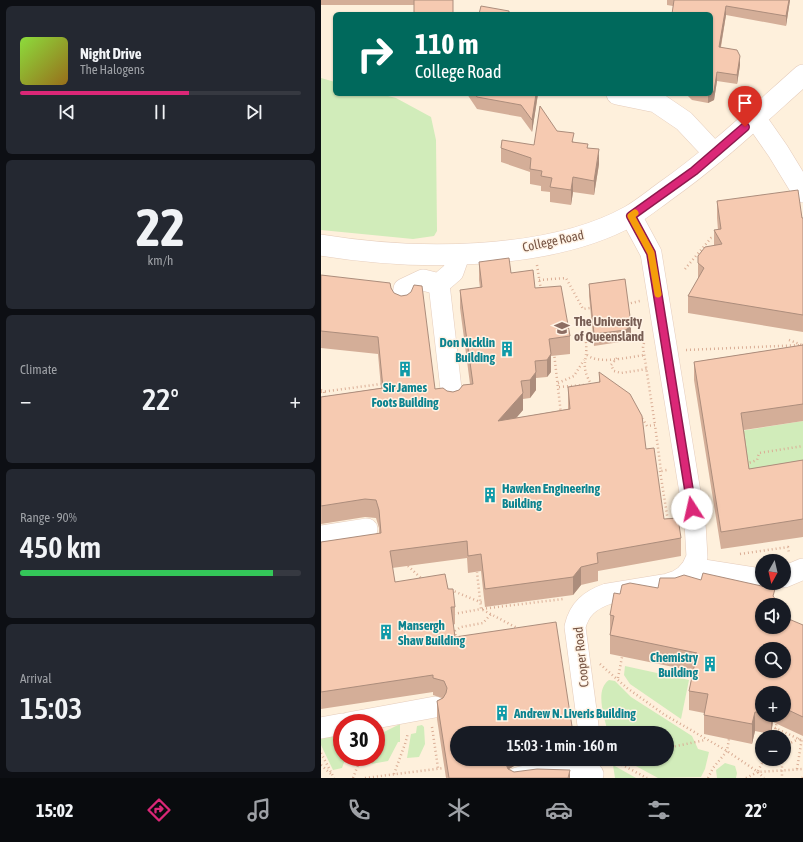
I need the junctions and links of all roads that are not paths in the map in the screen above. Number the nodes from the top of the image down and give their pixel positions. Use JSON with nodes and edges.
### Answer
{"nodes":[{"id":1,"x":803,"y":74,"type":"edge"},
{"id":2,"x":627,"y":96,"type":"edge"},
{"id":3,"x":755,"y":118,"type":"junction"},
{"id":4,"x":714,"y":153,"type":"junction"},
{"id":5,"x":803,"y":192,"type":"edge"},
{"id":6,"x":631,"y":216,"type":"junction"},
{"id":7,"x":321,"y":245,"type":"edge"},
{"id":8,"x":459,"y":254,"type":"junction"},
{"id":9,"x":410,"y":255,"type":"junction"},
{"id":10,"x":431,"y":282,"type":"junction"},
{"id":11,"x":401,"y":302,"type":"edge"},
{"id":12,"x":452,"y":398,"type":"edge"},
{"id":13,"x":367,"y":529,"type":"dead end"},
{"id":14,"x":321,"y":536,"type":"edge"},
{"id":15,"x":692,"y":568,"type":"junction"},
{"id":16,"x":755,"y":578,"type":"edge"},
{"id":17,"x":434,"y":716,"type":"road end"},
{"id":18,"x":385,"y":720,"type":"edge"},
{"id":19,"x":333,"y":726,"type":"edge"},
{"id":20,"x":588,"y":726,"type":"edge"},
{"id":21,"x":321,"y":728,"type":"edge"},
{"id":22,"x":593,"y":770,"type":"edge"},
{"id":23,"x":517,"y":778,"type":"edge"}],
"edges":[{"from":1,"to":3,"type":"street","name":"College Road"},
{"from":2,"to":4,"type":"street"},
{"from":3,"to":4,"type":"street","name":"College Road"},
{"from":3,"to":5,"type":"street"},
{"from":4,"to":6,"type":"street","name":"College Road"},
{"from":6,"to":8,"type":"street","name":"College Road"},
{"from":6,"to":15,"type":"street"},
{"from":7,"to":9,"type":"street","name":"College Road"},
{"from":8,"to":9,"type":"street","name":"College Road"},
{"from":8,"to":10,"type":"street"},
{"from":9,"to":10,"type":"street"},
{"from":10,"to":11,"type":"street"},
{"from":10,"to":12,"type":"street"},
{"from":13,"to":14,"type":"street"},
{"from":15,"to":16,"type":"street"},
{"from":15,"to":20,"type":"street","name":"Cooper Road"},
{"from":17,"to":18,"type":"street"},
{"from":19,"to":21,"type":"street"},
{"from":22,"to":23,"type":"street"}]}
